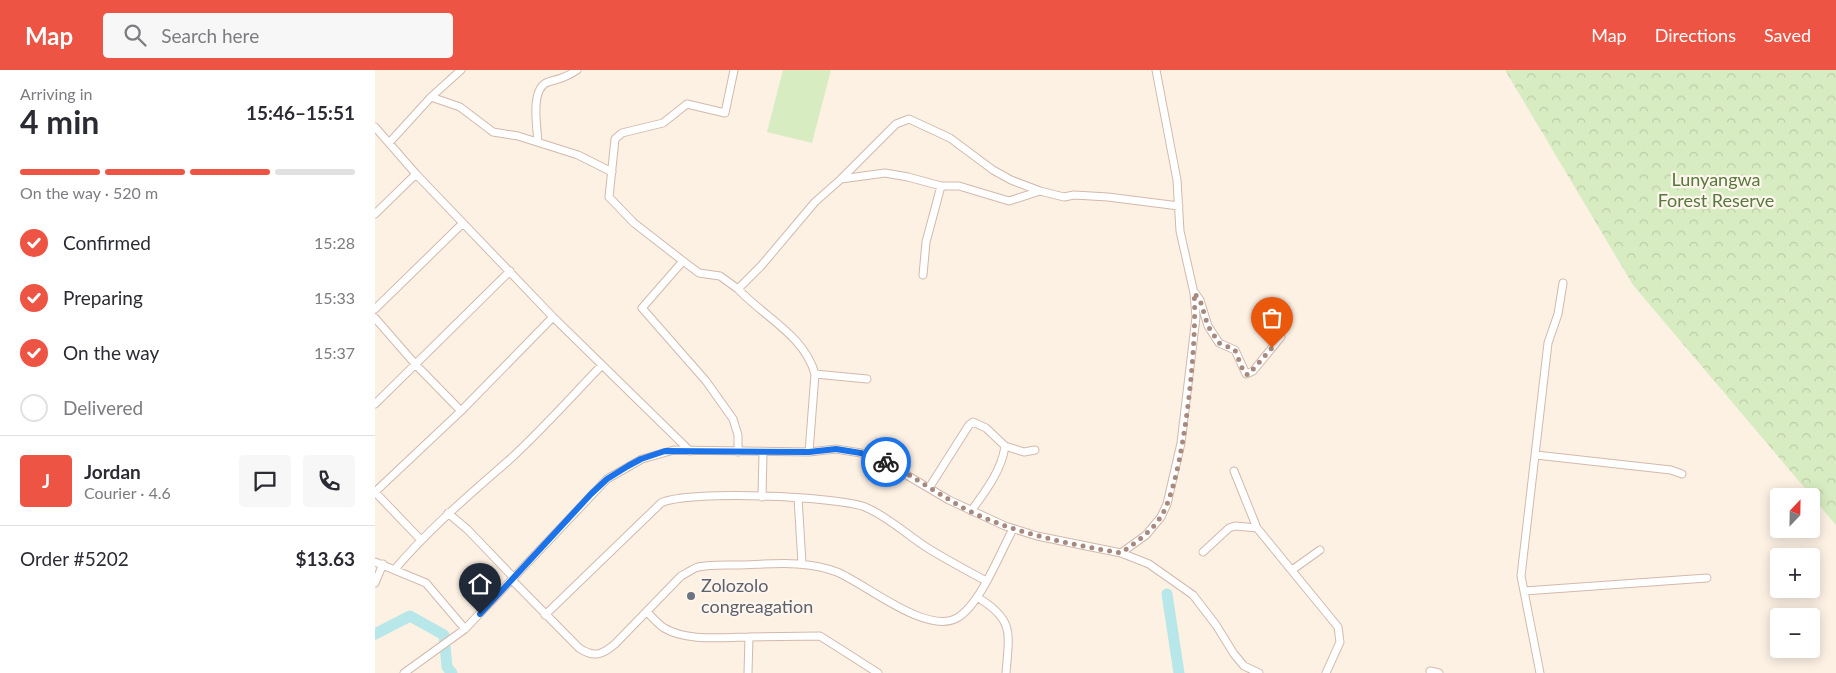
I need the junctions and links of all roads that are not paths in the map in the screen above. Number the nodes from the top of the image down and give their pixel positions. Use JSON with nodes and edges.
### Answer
{"nodes":[{"id":1,"x":460,"y":70,"type":"edge"},
{"id":2,"x":577,"y":70,"type":"edge"},
{"id":3,"x":734,"y":70,"type":"edge"},
{"id":4,"x":1156,"y":70,"type":"edge"},
{"id":5,"x":431,"y":97,"type":"junction"},
{"id":6,"x":375,"y":127,"type":"edge"},
{"id":7,"x":538,"y":142,"type":"junction"},
{"id":8,"x":389,"y":143,"type":"junction"},
{"id":9,"x":612,"y":172,"type":"junction"},
{"id":10,"x":416,"y":174,"type":"junction"},
{"id":11,"x":841,"y":179,"type":"junction"},
{"id":12,"x":941,"y":186,"type":"junction"},
{"id":13,"x":1040,"y":191,"type":"junction"},
{"id":14,"x":1179,"y":206,"type":"junction"},
{"id":15,"x":375,"y":214,"type":"edge"},
{"id":16,"x":463,"y":223,"type":"junction"},
{"id":17,"x":683,"y":261,"type":"junction"},
{"id":18,"x":510,"y":271,"type":"junction"},
{"id":19,"x":923,"y":275,"type":"dead end"},
{"id":20,"x":1563,"y":283,"type":"dead end"},
{"id":21,"x":738,"y":289,"type":"junction"},
{"id":22,"x":1194,"y":293,"type":"junction"},
{"id":23,"x":375,"y":309,"type":"edge"},
{"id":24,"x":553,"y":317,"type":"junction"},
{"id":25,"x":375,"y":318,"type":"edge"},
{"id":26,"x":1281,"y":337,"type":"dead end"},
{"id":27,"x":602,"y":365,"type":"junction"},
{"id":28,"x":416,"y":366,"type":"junction"},
{"id":29,"x":815,"y":374,"type":"junction"},
{"id":30,"x":867,"y":379,"type":"dead end"},
{"id":31,"x":375,"y":404,"type":"edge"},
{"id":32,"x":461,"y":411,"type":"junction"},
{"id":33,"x":1005,"y":446,"type":"junction"},
{"id":34,"x":1035,"y":450,"type":"dead end"},
{"id":35,"x":691,"y":451,"type":"junction"},
{"id":36,"x":738,"y":452,"type":"junction"},
{"id":37,"x":763,"y":452,"type":"junction"},
{"id":38,"x":809,"y":452,"type":"junction"},
{"id":39,"x":1536,"y":455,"type":"junction"},
{"id":40,"x":1234,"y":471,"type":"dead end"},
{"id":41,"x":1682,"y":474,"type":"dead end"},
{"id":42,"x":929,"y":488,"type":"junction"},
{"id":43,"x":375,"y":492,"type":"edge"},
{"id":44,"x":762,"y":497,"type":"junction"},
{"id":45,"x":798,"y":498,"type":"junction"},
{"id":46,"x":971,"y":511,"type":"junction"},
{"id":47,"x":448,"y":513,"type":"junction"},
{"id":48,"x":1257,"y":528,"type":"junction"},
{"id":49,"x":1013,"y":529,"type":"junction"},
{"id":50,"x":420,"y":539,"type":"junction"},
{"id":51,"x":1320,"y":550,"type":"dead end"},
{"id":52,"x":1203,"y":552,"type":"dead end"},
{"id":53,"x":1121,"y":553,"type":"junction"},
{"id":54,"x":379,"y":563,"type":"edge"},
{"id":55,"x":802,"y":563,"type":"junction"},
{"id":56,"x":395,"y":569,"type":"junction"},
{"id":57,"x":1292,"y":570,"type":"junction"},
{"id":58,"x":1707,"y":578,"type":"dead end"},
{"id":59,"x":513,"y":579,"type":"junction"},
{"id":60,"x":985,"y":581,"type":"junction"},
{"id":61,"x":375,"y":583,"type":"edge"},
{"id":62,"x":1524,"y":591,"type":"junction"},
{"id":63,"x":977,"y":597,"type":"junction"},
{"id":64,"x":647,"y":612,"type":"junction"},
{"id":65,"x":545,"y":615,"type":"junction"},
{"id":66,"x":465,"y":629,"type":"junction"},
{"id":67,"x":749,"y":637,"type":"junction"},
{"id":68,"x":1430,"y":671,"type":"dead end"},
{"id":69,"x":405,"y":673,"type":"edge"},
{"id":70,"x":748,"y":673,"type":"edge"},
{"id":71,"x":878,"y":673,"type":"edge"},
{"id":72,"x":1006,"y":673,"type":"edge"},
{"id":73,"x":1259,"y":673,"type":"edge"},
{"id":74,"x":1326,"y":673,"type":"edge"},
{"id":75,"x":1439,"y":673,"type":"edge"},
{"id":76,"x":1540,"y":673,"type":"edge"}],
"edges":[{"from":1,"to":5,"type":"street"},
{"from":2,"to":7,"type":"street"},
{"from":3,"to":9,"type":"street"},
{"from":4,"to":14,"type":"street"},
{"from":5,"to":7,"type":"street"},
{"from":5,"to":8,"type":"street"},
{"from":6,"to":8,"type":"street"},
{"from":7,"to":9,"type":"street"},
{"from":8,"to":10,"type":"street"},
{"from":9,"to":17,"type":"street"},
{"from":10,"to":15,"type":"street"},
{"from":10,"to":16,"type":"street"},
{"from":11,"to":12,"type":"street"},
{"from":11,"to":13,"type":"street"},
{"from":11,"to":21,"type":"street"},
{"from":12,"to":13,"type":"street"},
{"from":12,"to":19,"type":"street"},
{"from":13,"to":14,"type":"street"},
{"from":14,"to":22,"type":"street"},
{"from":16,"to":18,"type":"street"},
{"from":16,"to":23,"type":"street"},
{"from":17,"to":21,"type":"street"},
{"from":17,"to":36,"type":"street"},
{"from":18,"to":24,"type":"street"},
{"from":18,"to":28,"type":"street"},
{"from":20,"to":39,"type":"street"},
{"from":21,"to":29,"type":"street"},
{"from":22,"to":26,"type":"street"},
{"from":22,"to":53,"type":"street"},
{"from":24,"to":27,"type":"street"},
{"from":24,"to":32,"type":"street"},
{"from":25,"to":28,"type":"street"},
{"from":27,"to":35,"type":"street"},
{"from":27,"to":47,"type":"street"},
{"from":28,"to":31,"type":"street"},
{"from":28,"to":32,"type":"street"},
{"from":29,"to":30,"type":"street"},
{"from":29,"to":38,"type":"street"},
{"from":32,"to":43,"type":"street"},
{"from":33,"to":34,"type":"street"},
{"from":33,"to":42,"type":"street"},
{"from":33,"to":46,"type":"street"},
{"from":35,"to":36,"type":"street"},
{"from":35,"to":59,"type":"street"},
{"from":36,"to":37,"type":"street"},
{"from":37,"to":38,"type":"street"},
{"from":37,"to":44,"type":"street"},
{"from":38,"to":42,"type":"street"},
{"from":39,"to":41,"type":"street"},
{"from":39,"to":62,"type":"street"},
{"from":40,"to":48,"type":"street"},
{"from":42,"to":46,"type":"street"},
{"from":43,"to":50,"type":"street"},
{"from":44,"to":45,"type":"street"},
{"from":44,"to":65,"type":"street"},
{"from":45,"to":55,"type":"street"},
{"from":45,"to":60,"type":"street"},
{"from":46,"to":49,"type":"street"},
{"from":47,"to":50,"type":"street"},
{"from":47,"to":59,"type":"street"},
{"from":48,"to":52,"type":"street"},
{"from":48,"to":57,"type":"street"},
{"from":49,"to":53,"type":"street"},
{"from":49,"to":60,"type":"street"},
{"from":50,"to":56,"type":"street"},
{"from":51,"to":57,"type":"street"},
{"from":53,"to":73,"type":"street"},
{"from":54,"to":56,"type":"street"},
{"from":54,"to":61,"type":"street"},
{"from":55,"to":63,"type":"street"},
{"from":55,"to":64,"type":"street"},
{"from":56,"to":66,"type":"street"},
{"from":57,"to":74,"type":"street"},
{"from":58,"to":62,"type":"street"},
{"from":59,"to":65,"type":"street"},
{"from":59,"to":66,"type":"street"},
{"from":60,"to":63,"type":"street"},
{"from":62,"to":76,"type":"street"},
{"from":63,"to":72,"type":"street"},
{"from":64,"to":65,"type":"street"},
{"from":64,"to":67,"type":"street"},
{"from":66,"to":69,"type":"street"},
{"from":67,"to":70,"type":"street"},
{"from":67,"to":71,"type":"street"},
{"from":68,"to":75,"type":"street"}]}
